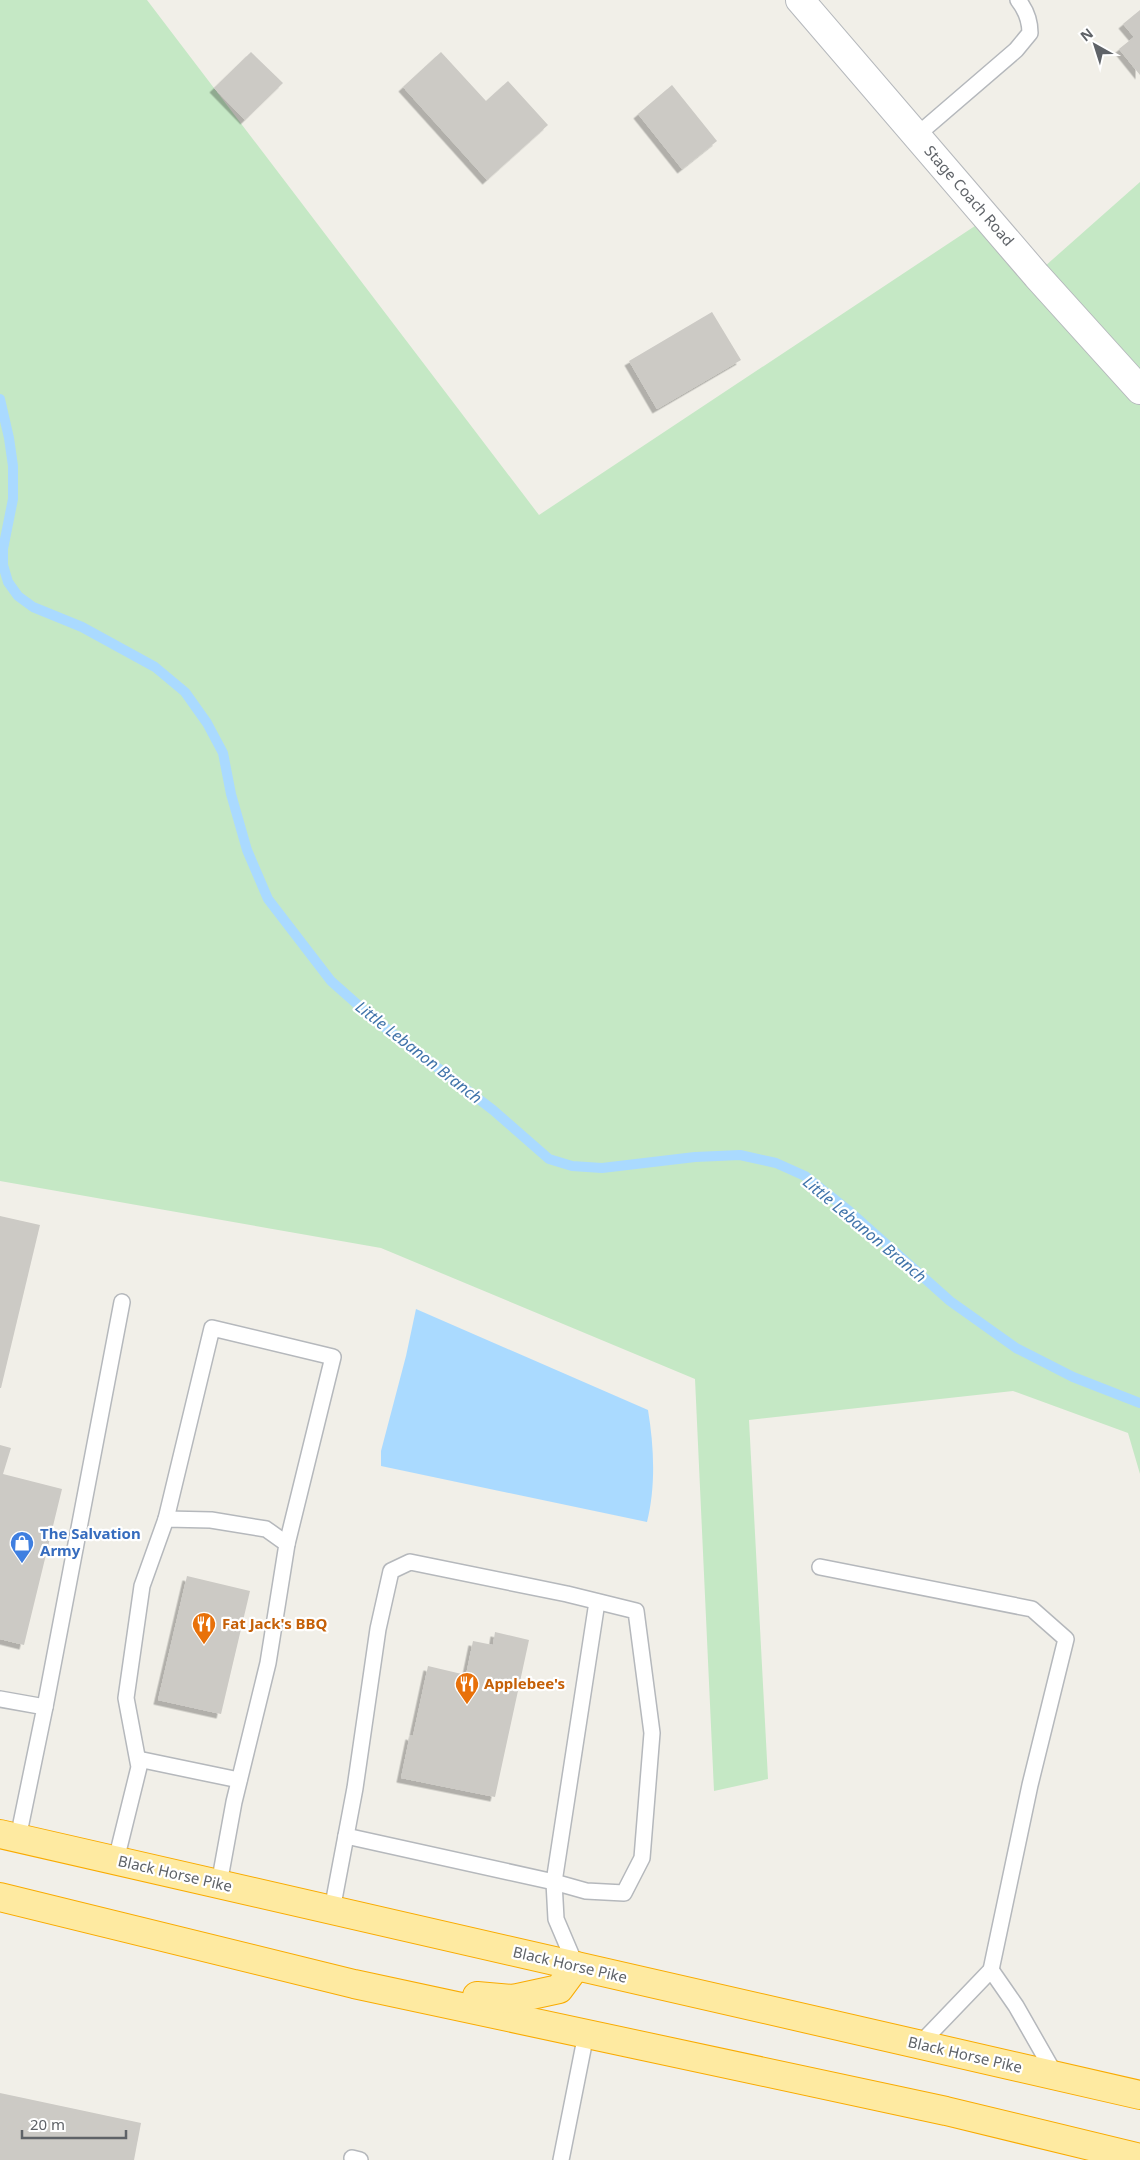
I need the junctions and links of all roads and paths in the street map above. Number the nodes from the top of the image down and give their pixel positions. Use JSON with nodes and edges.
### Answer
{"nodes":[{"id":1,"x":1018,"y":0,"type":"edge"},
{"id":2,"x":811,"y":4,"type":"edge"},
{"id":3,"x":916,"y":136,"type":"junction"},
{"id":4,"x":1140,"y":390,"type":"edge"},
{"id":5,"x":122,"y":1302,"type":"dead end"},
{"id":6,"x":166,"y":1519,"type":"junction"},
{"id":7,"x":287,"y":1544,"type":"junction"},
{"id":8,"x":820,"y":1568,"type":"dead end"},
{"id":9,"x":597,"y":1602,"type":"junction"},
{"id":10,"x":0,"y":1699,"type":"edge"},
{"id":11,"x":46,"y":1707,"type":"junction"},
{"id":12,"x":138,"y":1759,"type":"junction"},
{"id":13,"x":239,"y":1780,"type":"junction"},
{"id":14,"x":9,"y":1836,"type":"edge"},
{"id":15,"x":346,"y":1836,"type":"junction"},
{"id":16,"x":116,"y":1860,"type":"junction"},
{"id":17,"x":554,"y":1882,"type":"junction"},
{"id":18,"x":219,"y":1884,"type":"junction"},
{"id":19,"x":0,"y":1897,"type":"edge"},
{"id":20,"x":332,"y":1910,"type":"junction"},
{"id":21,"x":576,"y":1966,"type":"junction"},
{"id":22,"x":990,"y":1970,"type":"junction"},
{"id":23,"x":354,"y":1984,"type":"junction"},
{"id":24,"x":586,"y":2034,"type":"junction"},
{"id":25,"x":919,"y":2045,"type":"junction"},
{"id":26,"x":1056,"y":2076,"type":"junction"},
{"id":27,"x":1140,"y":2095,"type":"edge"},
{"id":28,"x":1140,"y":2158,"type":"edge"},
{"id":29,"x":561,"y":2160,"type":"edge"}],
"edges":[{"from":1,"to":3,"type":"lane"},
{"from":2,"to":3,"type":"street","name":"Stage Coach Road"},
{"from":3,"to":4,"type":"street","name":"Stage Coach Road"},
{"from":5,"to":11,"type":"lane"},
{"from":6,"to":7,"type":"lane"},
{"from":6,"to":7,"type":"lane"},
{"from":6,"to":12,"type":"lane"},
{"from":7,"to":13,"type":"lane"},
{"from":8,"to":22,"type":"lane"},
{"from":9,"to":15,"type":"lane"},
{"from":9,"to":17,"type":"lane"},
{"from":9,"to":17,"type":"lane"},
{"from":10,"to":11,"type":"lane"},
{"from":11,"to":14,"type":"lane"},
{"from":12,"to":13,"type":"lane"},
{"from":12,"to":16,"type":"lane"},
{"from":13,"to":18,"type":"lane"},
{"from":14,"to":16,"type":"highway","name":"Black Horse Pike"},
{"from":15,"to":17,"type":"lane"},
{"from":15,"to":20,"type":"lane"},
{"from":16,"to":18,"type":"highway","name":"Black Horse Pike"},
{"from":17,"to":21,"type":"lane"},
{"from":18,"to":20,"type":"highway","name":"Black Horse Pike"},
{"from":19,"to":23,"type":"highway"},
{"from":20,"to":21,"type":"highway","name":"Black Horse Pike"},
{"from":21,"to":23,"type":"highway"},
{"from":21,"to":25,"type":"highway","name":"Black Horse Pike"},
{"from":22,"to":25,"type":"lane"},
{"from":22,"to":26,"type":"lane"},
{"from":23,"to":24,"type":"highway"},
{"from":24,"to":28,"type":"highway"},
{"from":24,"to":29,"type":"lane"},
{"from":25,"to":26,"type":"highway","name":"Black Horse Pike"},
{"from":26,"to":27,"type":"highway","name":"Black Horse Pike"}]}
